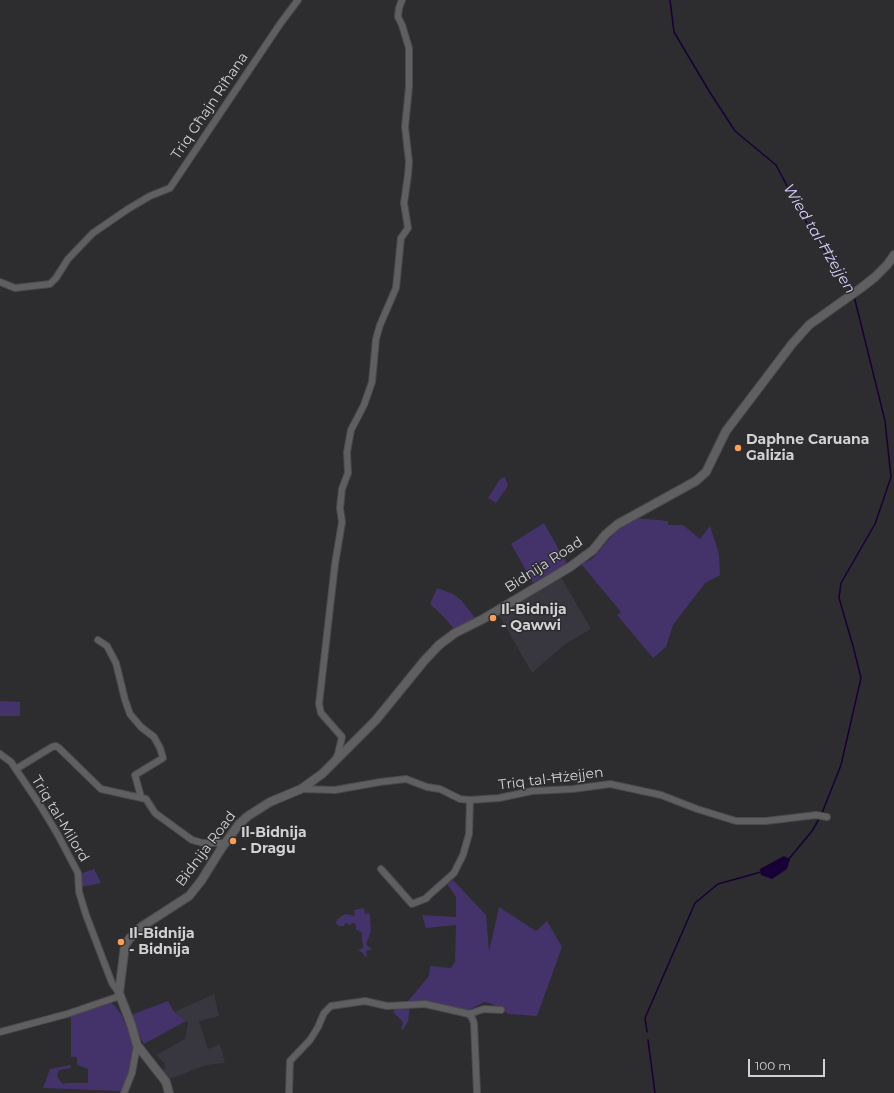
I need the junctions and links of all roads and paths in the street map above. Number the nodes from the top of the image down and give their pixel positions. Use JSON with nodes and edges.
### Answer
{"nodes":[{"id":1,"x":298,"y":0,"type":"edge"},
{"id":2,"x":402,"y":0,"type":"edge"},
{"id":3,"x":894,"y":254,"type":"edge"},
{"id":4,"x":0,"y":282,"type":"edge"},
{"id":5,"x":98,"y":640,"type":"dead end"},
{"id":6,"x":0,"y":754,"type":"edge"},
{"id":7,"x":334,"y":762,"type":"junction"},
{"id":8,"x":16,"y":769,"type":"junction"},
{"id":9,"x":301,"y":789,"type":"junction"},
{"id":10,"x":141,"y":798,"type":"junction"},
{"id":11,"x":470,"y":800,"type":"junction"},
{"id":12,"x":827,"y":817,"type":"dead end"},
{"id":13,"x":226,"y":843,"type":"junction"},
{"id":14,"x":381,"y":869,"type":"dead end"},
{"id":15,"x":120,"y":994,"type":"junction"},
{"id":16,"x":501,"y":1010,"type":"dead end"},
{"id":17,"x":469,"y":1014,"type":"junction"},
{"id":18,"x":0,"y":1032,"type":"edge"},
{"id":19,"x":137,"y":1045,"type":"junction"},
{"id":20,"x":124,"y":1093,"type":"edge"},
{"id":21,"x":169,"y":1093,"type":"edge"},
{"id":22,"x":289,"y":1093,"type":"edge"},
{"id":23,"x":477,"y":1093,"type":"edge"}],
"edges":[{"from":1,"to":4,"type":"street","name":"Triq Għajn Riħana"},
{"from":2,"to":7,"type":"street"},
{"from":3,"to":7,"type":"street","name":"Bidnija Road"},
{"from":5,"to":10,"type":"street"},
{"from":6,"to":8,"type":"street","name":"Triq tal-Milord"},
{"from":7,"to":9,"type":"street","name":"Bidnija Road"},
{"from":8,"to":10,"type":"street"},
{"from":8,"to":15,"type":"street","name":"Triq tal-Milord"},
{"from":9,"to":11,"type":"street","name":"Triq tal-Ħżejjen"},
{"from":9,"to":13,"type":"street","name":"Bidnija Road"},
{"from":10,"to":13,"type":"street"},
{"from":11,"to":12,"type":"street","name":"Triq tal-Ħżejjen"},
{"from":11,"to":14,"type":"street"},
{"from":13,"to":15,"type":"street","name":"Bidnija Road"},
{"from":15,"to":18,"type":"street"},
{"from":15,"to":19,"type":"street"},
{"from":16,"to":17,"type":"street"},
{"from":17,"to":22,"type":"street"},
{"from":17,"to":23,"type":"street"},
{"from":19,"to":20,"type":"street"},
{"from":19,"to":21,"type":"street"}]}
